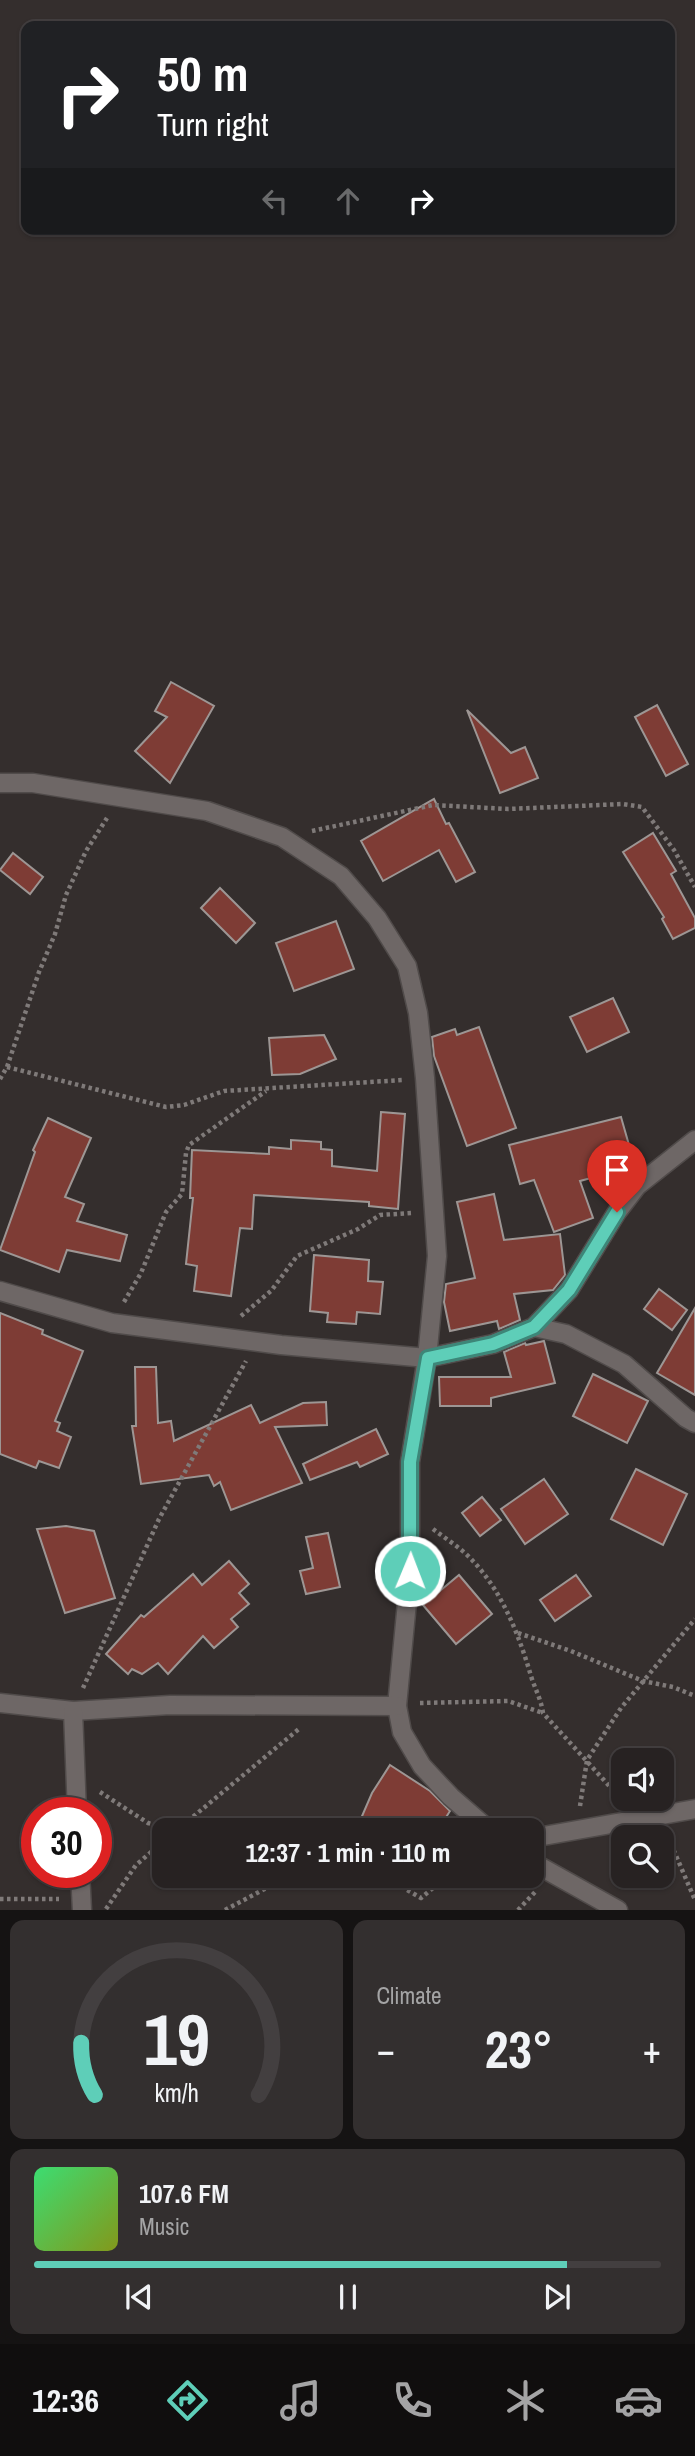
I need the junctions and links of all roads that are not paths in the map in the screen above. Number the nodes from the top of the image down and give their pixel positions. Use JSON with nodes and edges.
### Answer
{"nodes":[{"id":1,"x":0,"y":783,"type":"edge"},
{"id":2,"x":695,"y":1140,"type":"edge"},
{"id":3,"x":0,"y":1291,"type":"edge"},
{"id":4,"x":534,"y":1327,"type":"junction"},
{"id":5,"x":428,"y":1358,"type":"junction"},
{"id":6,"x":695,"y":1423,"type":"edge"},
{"id":7,"x":0,"y":1703,"type":"edge"},
{"id":8,"x":397,"y":1706,"type":"junction"},
{"id":9,"x":73,"y":1711,"type":"junction"},
{"id":10,"x":77,"y":1797,"type":"edge"},
{"id":11,"x":695,"y":1809,"type":"edge"},
{"id":12,"x":476,"y":1818,"type":"edge"},
{"id":13,"x":544,"y":1836,"type":"edge"},
{"id":14,"x":544,"y":1869,"type":"edge"},
{"id":15,"x":618,"y":1910,"type":"edge"}],
"edges":[{"from":1,"to":5,"type":"street"},
{"from":2,"to":4,"type":"street"},
{"from":3,"to":5,"type":"street"},
{"from":4,"to":5,"type":"street"},
{"from":4,"to":6,"type":"street"},
{"from":5,"to":8,"type":"street"},
{"from":7,"to":9,"type":"street"},
{"from":8,"to":9,"type":"street"},
{"from":8,"to":12,"type":"street"},
{"from":9,"to":10,"type":"street"},
{"from":11,"to":13,"type":"street"},
{"from":14,"to":15,"type":"street"}]}
